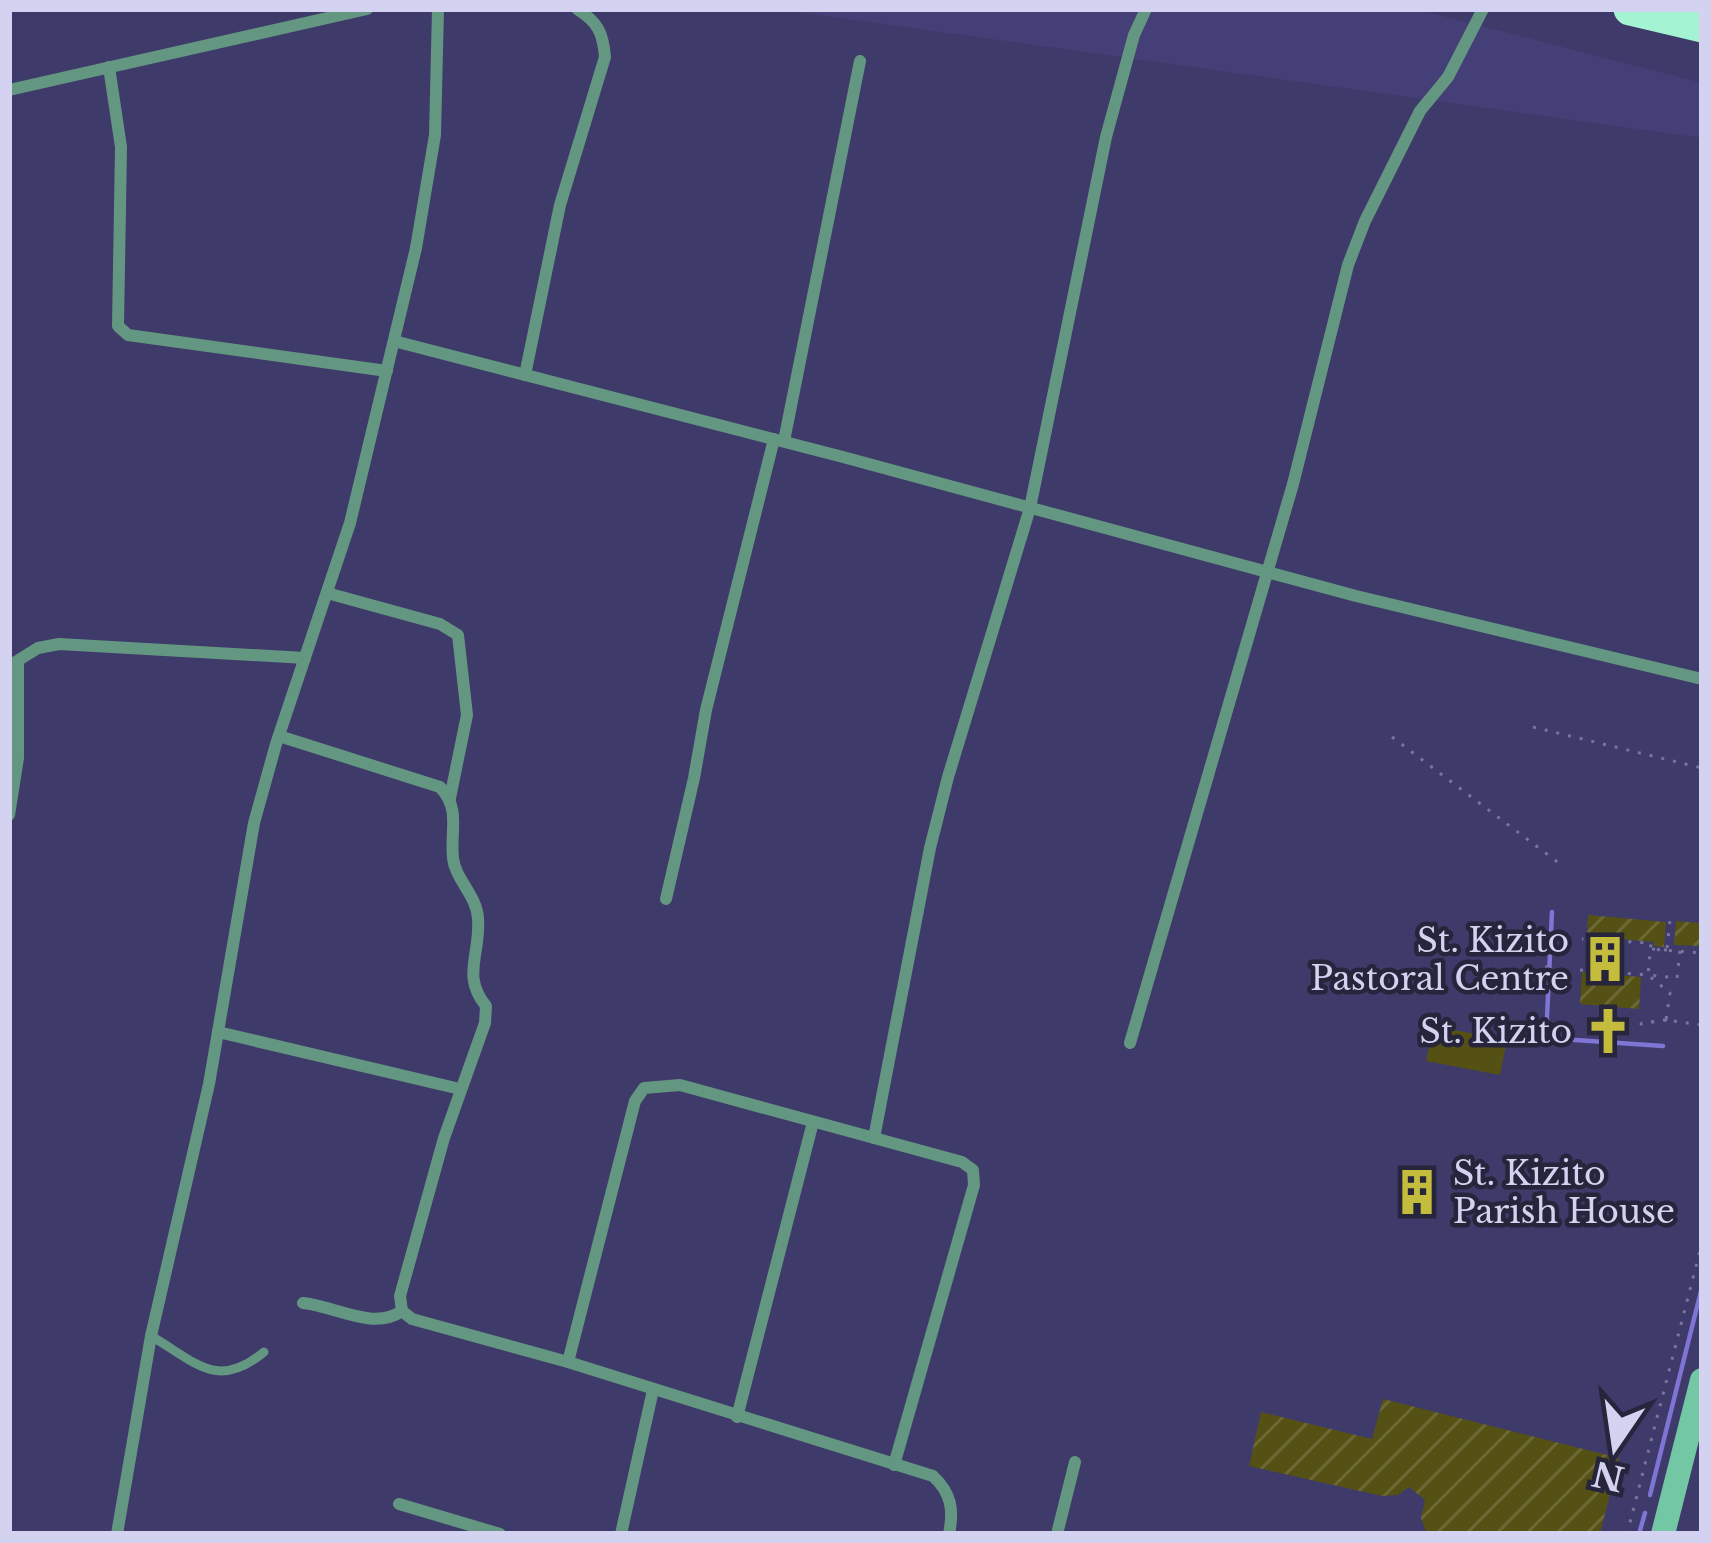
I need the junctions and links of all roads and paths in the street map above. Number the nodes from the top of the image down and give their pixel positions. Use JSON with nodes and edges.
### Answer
{"nodes":[{"id":1,"x":367,"y":9,"type":"edge"},
{"id":2,"x":438,"y":9,"type":"edge"},
{"id":3,"x":577,"y":9,"type":"edge"},
{"id":4,"x":1146,"y":9,"type":"edge"},
{"id":5,"x":1484,"y":9,"type":"edge"},
{"id":6,"x":1630,"y":9,"type":"edge"},
{"id":7,"x":1702,"y":26,"type":"edge"},
{"id":8,"x":860,"y":61,"type":"dead end"},
{"id":9,"x":109,"y":67,"type":"junction"},
{"id":10,"x":9,"y":89,"type":"edge"},
{"id":11,"x":394,"y":341,"type":"junction"},
{"id":12,"x":387,"y":371,"type":"junction"},
{"id":13,"x":525,"y":375,"type":"junction"},
{"id":14,"x":779,"y":440,"type":"junction"},
{"id":15,"x":1030,"y":508,"type":"junction"},
{"id":16,"x":1268,"y":572,"type":"junction"},
{"id":17,"x":327,"y":593,"type":"junction"},
{"id":18,"x":305,"y":658,"type":"junction"},
{"id":19,"x":13,"y":664,"type":"edge"},
{"id":20,"x":1702,"y":679,"type":"edge"},
{"id":21,"x":1533,"y":727,"type":"dead end"},
{"id":22,"x":279,"y":736,"type":"junction"},
{"id":23,"x":1392,"y":737,"type":"dead end"},
{"id":24,"x":1702,"y":768,"type":"edge"},
{"id":25,"x":450,"y":798,"type":"junction"},
{"id":26,"x":9,"y":815,"type":"edge"},
{"id":27,"x":1560,"y":864,"type":"dead end"},
{"id":28,"x":665,"y":898,"type":"dead end"},
{"id":29,"x":1670,"y":920,"type":"dead end"},
{"id":30,"x":1582,"y":939,"type":"dead end"},
{"id":31,"x":1566,"y":948,"type":"dead end"},
{"id":32,"x":1650,"y":949,"type":"junction"},
{"id":33,"x":1667,"y":950,"type":"junction"},
{"id":34,"x":1680,"y":951,"type":"junction"},
{"id":35,"x":1702,"y":952,"type":"edge"},
{"id":36,"x":1580,"y":970,"type":"dead end"},
{"id":37,"x":1648,"y":975,"type":"junction"},
{"id":38,"x":1564,"y":976,"type":"dead end"},
{"id":39,"x":1702,"y":1025,"type":"edge"},
{"id":40,"x":218,"y":1032,"type":"junction"},
{"id":41,"x":1130,"y":1043,"type":"dead end"},
{"id":42,"x":460,"y":1089,"type":"junction"},
{"id":43,"x":813,"y":1121,"type":"junction"},
{"id":44,"x":874,"y":1138,"type":"junction"},
{"id":45,"x":1702,"y":1243,"type":"edge"},
{"id":46,"x":303,"y":1303,"type":"dead end"},
{"id":47,"x":402,"y":1311,"type":"junction"},
{"id":48,"x":151,"y":1336,"type":"junction"},
{"id":49,"x":264,"y":1352,"type":"dead end"},
{"id":50,"x":568,"y":1362,"type":"junction"},
{"id":51,"x":1702,"y":1380,"type":"edge"},
{"id":52,"x":653,"y":1390,"type":"junction"},
{"id":53,"x":736,"y":1417,"type":"junction"},
{"id":54,"x":1075,"y":1462,"type":"dead end"},
{"id":55,"x":894,"y":1465,"type":"junction"},
{"id":56,"x":399,"y":1504,"type":"dead end"},
{"id":57,"x":117,"y":1534,"type":"edge"},
{"id":58,"x":500,"y":1534,"type":"edge"},
{"id":59,"x":621,"y":1534,"type":"edge"},
{"id":60,"x":949,"y":1534,"type":"edge"},
{"id":61,"x":1057,"y":1534,"type":"edge"},
{"id":62,"x":1627,"y":1534,"type":"edge"},
{"id":63,"x":1664,"y":1534,"type":"edge"}],
"edges":[{"from":1,"to":9,"type":"street"},
{"from":2,"to":11,"type":"street"},
{"from":3,"to":13,"type":"street"},
{"from":4,"to":15,"type":"street"},
{"from":5,"to":16,"type":"street"},
{"from":6,"to":7,"type":"highway"},
{"from":8,"to":14,"type":"street"},
{"from":9,"to":10,"type":"street"},
{"from":9,"to":12,"type":"street"},
{"from":11,"to":12,"type":"street"},
{"from":11,"to":13,"type":"street"},
{"from":12,"to":17,"type":"street"},
{"from":13,"to":14,"type":"street"},
{"from":14,"to":15,"type":"street"},
{"from":14,"to":28,"type":"street"},
{"from":15,"to":16,"type":"street"},
{"from":15,"to":44,"type":"street"},
{"from":16,"to":20,"type":"street"},
{"from":16,"to":41,"type":"street"},
{"from":17,"to":18,"type":"street"},
{"from":17,"to":25,"type":"street"},
{"from":18,"to":19,"type":"street"},
{"from":18,"to":22,"type":"street"},
{"from":19,"to":26,"type":"street"},
{"from":21,"to":24,"type":"path"},
{"from":22,"to":25,"type":"street"},
{"from":22,"to":40,"type":"street"},
{"from":23,"to":27,"type":"path"},
{"from":25,"to":42,"type":"street"},
{"from":29,"to":33,"type":"path"},
{"from":30,"to":32,"type":"path"},
{"from":31,"to":38,"type":"path"},
{"from":32,"to":33,"type":"path"},
{"from":32,"to":37,"type":"path"},
{"from":33,"to":34,"type":"path"},
{"from":34,"to":35,"type":"path"},
{"from":34,"to":37,"type":"path"},
{"from":36,"to":37,"type":"path"},
{"from":37,"to":39,"type":"path"},
{"from":40,"to":42,"type":"street"},
{"from":40,"to":48,"type":"street"},
{"from":42,"to":47,"type":"street"},
{"from":43,"to":44,"type":"street"},
{"from":43,"to":50,"type":"street"},
{"from":43,"to":53,"type":"street"},
{"from":44,"to":55,"type":"street"},
{"from":45,"to":62,"type":"path"},
{"from":46,"to":47,"type":"street"},
{"from":47,"to":50,"type":"street"},
{"from":48,"to":49,"type":"lane"},
{"from":48,"to":57,"type":"street"},
{"from":50,"to":52,"type":"street"},
{"from":51,"to":63,"type":"main road"},
{"from":52,"to":53,"type":"street"},
{"from":52,"to":59,"type":"street"},
{"from":53,"to":55,"type":"street"},
{"from":54,"to":61,"type":"street"},
{"from":55,"to":60,"type":"street"},
{"from":56,"to":58,"type":"street"}]}
